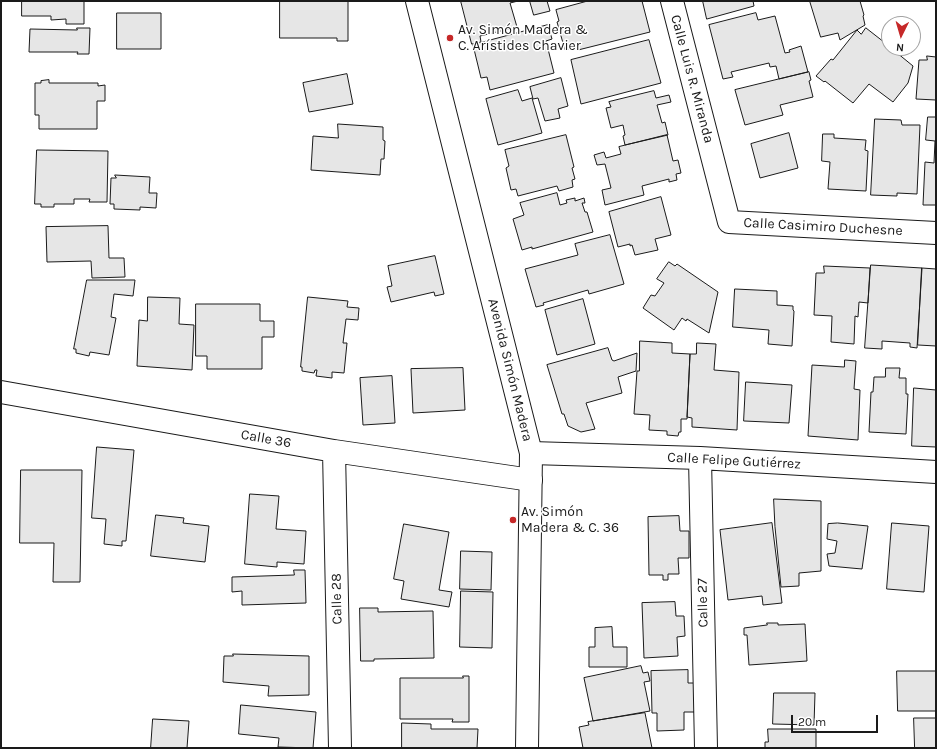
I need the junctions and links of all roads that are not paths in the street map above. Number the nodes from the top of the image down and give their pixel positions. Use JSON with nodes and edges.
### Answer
{"nodes":[{"id":1,"x":416,"y":1,"type":"edge"},
{"id":2,"x":672,"y":1,"type":"edge"},
{"id":3,"x":712,"y":156,"type":"joint"},
{"id":4,"x":936,"y":233,"type":"edge"},
{"id":5,"x":1,"y":392,"type":"edge"},
{"id":6,"x":334,"y":451,"type":"junction"},
{"id":7,"x":531,"y":453,"type":"junction"},
{"id":8,"x":700,"y":458,"type":"junction"},
{"id":9,"x":936,"y":472,"type":"edge"},
{"id":10,"x":531,"y":480,"type":"junction"},
{"id":11,"x":340,"y":748,"type":"edge"},
{"id":12,"x":527,"y":748,"type":"edge"},
{"id":13,"x":706,"y":748,"type":"edge"}],
"edges":[{"from":1,"to":7,"type":"street","name":"Avenida Simón Madera"},
{"from":2,"to":3,"type":"street","name":"Calle Luis R. Miranda"},
{"from":3,"to":4,"type":"street","name":"Calle Casimiro Duchesne"},
{"from":5,"to":6,"type":"street","name":"Calle 36"},
{"from":6,"to":10,"type":"street","name":"Calle 36"},
{"from":6,"to":11,"type":"street","name":"Calle 28"},
{"from":7,"to":8,"type":"street","name":"Calle Felipe Gutiérrez"},
{"from":7,"to":10,"type":"street","name":"Avenida Simón Madera"},
{"from":8,"to":9,"type":"street","name":"Calle Felipe Gutiérrez"},
{"from":8,"to":13,"type":"street","name":"Calle 27"},
{"from":10,"to":12,"type":"street","name":"Avenida Simón Madera"}]}
